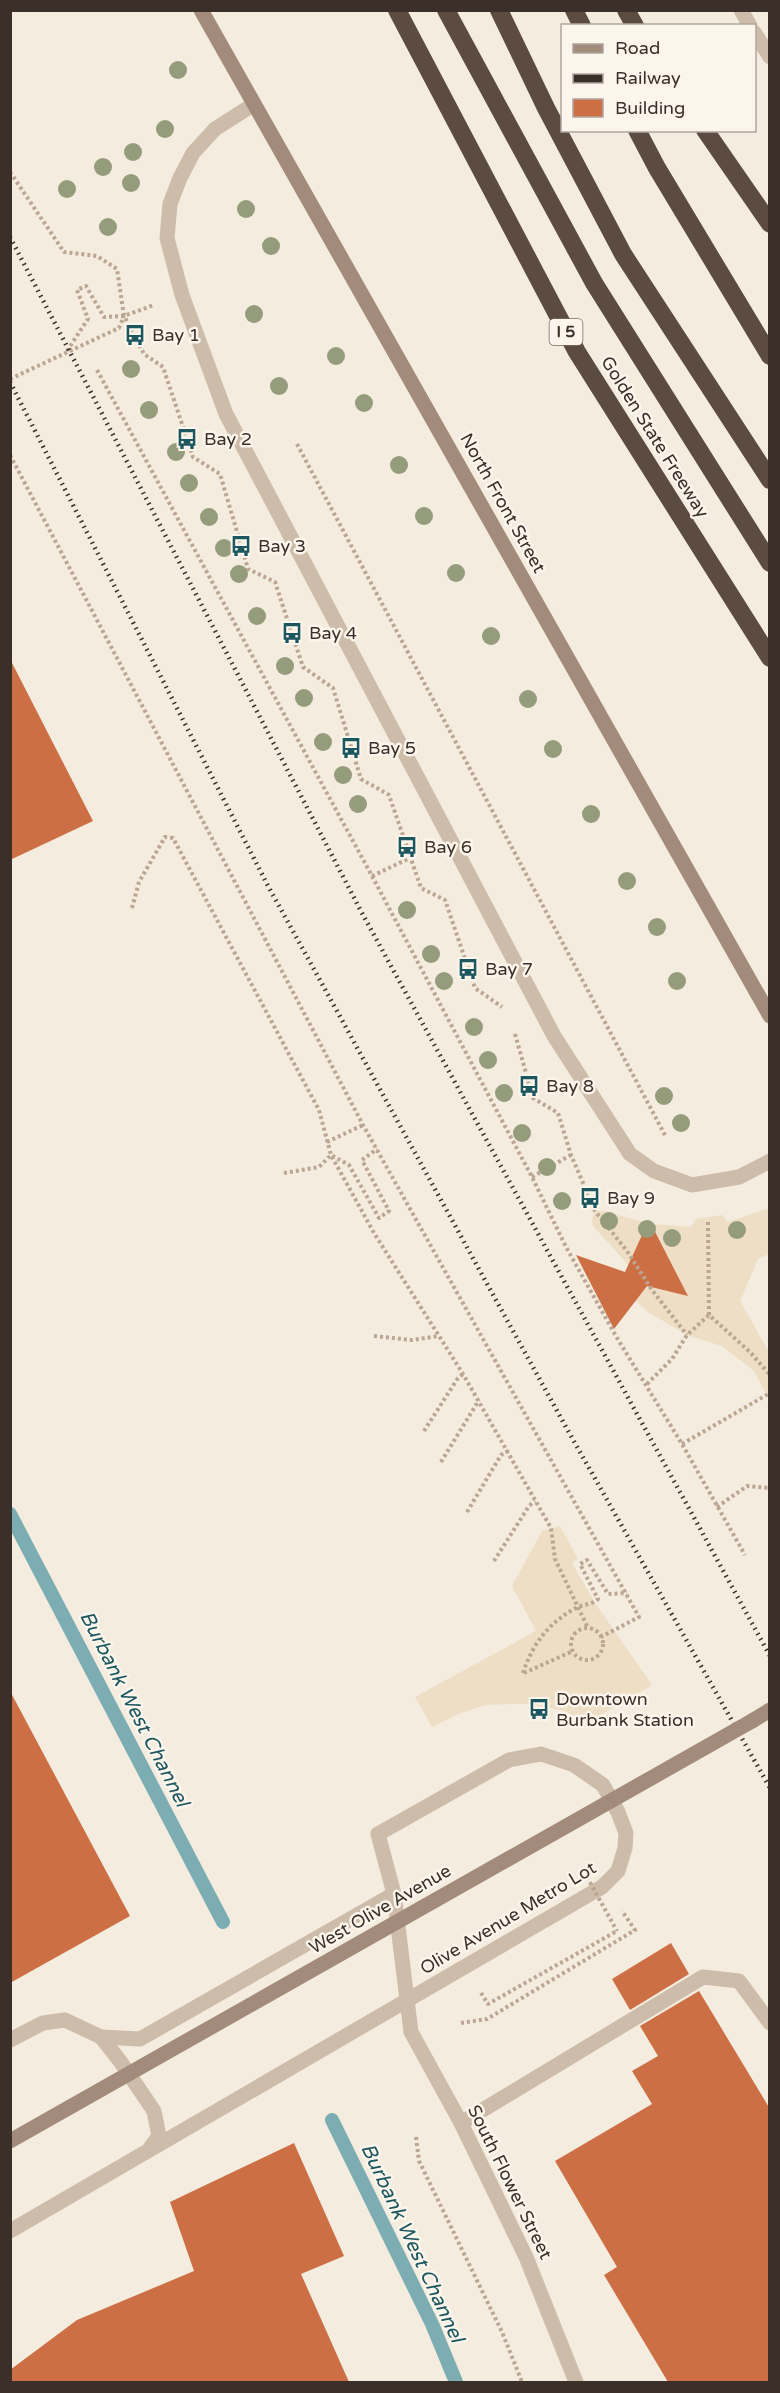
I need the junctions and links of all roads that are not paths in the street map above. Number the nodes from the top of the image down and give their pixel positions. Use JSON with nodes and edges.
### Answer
{"nodes":[{"id":1,"x":201,"y":10,"type":"edge"},
{"id":2,"x":397,"y":10,"type":"edge"},
{"id":3,"x":446,"y":10,"type":"edge"},
{"id":4,"x":499,"y":10,"type":"edge"},
{"id":5,"x":574,"y":10,"type":"edge"},
{"id":6,"x":626,"y":10,"type":"edge"},
{"id":7,"x":741,"y":10,"type":"edge"},
{"id":8,"x":581,"y":24,"type":"edge"},
{"id":9,"x":634,"y":24,"type":"edge"},
{"id":10,"x":749,"y":24,"type":"edge"},
{"id":11,"x":756,"y":35,"type":"edge"},
{"id":12,"x":770,"y":57,"type":"edge"},
{"id":13,"x":254,"y":104,"type":"junction"},
{"id":14,"x":638,"y":132,"type":"edge"},
{"id":15,"x":706,"y":132,"type":"edge"},
{"id":16,"x":770,"y":224,"type":"edge"},
{"id":17,"x":770,"y":356,"type":"edge"},
{"id":18,"x":770,"y":480,"type":"edge"},
{"id":19,"x":770,"y":563,"type":"edge"},
{"id":20,"x":770,"y":658,"type":"edge"},
{"id":21,"x":770,"y":1016,"type":"edge"},
{"id":22,"x":770,"y":1161,"type":"edge"},
{"id":23,"x":770,"y":1710,"type":"edge"},
{"id":24,"x":378,"y":1834,"type":"joint"},
{"id":25,"x":394,"y":1894,"type":"junction"},
{"id":26,"x":407,"y":2001,"type":"junction"},
{"id":27,"x":770,"y":2024,"type":"edge"},
{"id":28,"x":12,"y":2034,"type":"edge"},
{"id":29,"x":101,"y":2037,"type":"junction"},
{"id":30,"x":461,"y":2123,"type":"junction"},
{"id":31,"x":10,"y":2141,"type":"edge"},
{"id":32,"x":148,"y":2152,"type":"junction"},
{"id":33,"x":10,"y":2231,"type":"edge"},
{"id":34,"x":576,"y":2382,"type":"edge"}],
"edges":[{"from":1,"to":13,"type":"main road","name":"North Front Street"},
{"from":2,"to":20,"type":"highway","name":"Golden State Freeway","number":"I 5"},
{"from":3,"to":19,"type":"highway"},
{"from":4,"to":18,"type":"highway"},
{"from":5,"to":8,"type":"highway"},
{"from":6,"to":9,"type":"highway"},
{"from":7,"to":10,"type":"street"},
{"from":11,"to":12,"type":"street"},
{"from":13,"to":21,"type":"main road","name":"North Front Street"},
{"from":13,"to":22,"type":"street"},
{"from":14,"to":17,"type":"highway"},
{"from":15,"to":16,"type":"highway"},
{"from":23,"to":31,"type":"main road","name":"West Olive Avenue","bridge":true},
{"from":24,"to":25,"type":"street","name":"South Flower Street"},
{"from":24,"to":26,"type":"street","name":"Olive Avenue Metro Lot"},
{"from":25,"to":26,"type":"street","name":"South Flower Street"},
{"from":25,"to":29,"type":"street"},
{"from":26,"to":30,"type":"street","name":"South Flower Street"},
{"from":26,"to":32,"type":"street","name":"Olive Avenue Metro Lot"},
{"from":27,"to":30,"type":"street"},
{"from":28,"to":29,"type":"street"},
{"from":29,"to":32,"type":"street"},
{"from":30,"to":34,"type":"street","name":"South Flower Street"},
{"from":32,"to":33,"type":"street","name":"Olive Avenue Metro Lot"}]}
